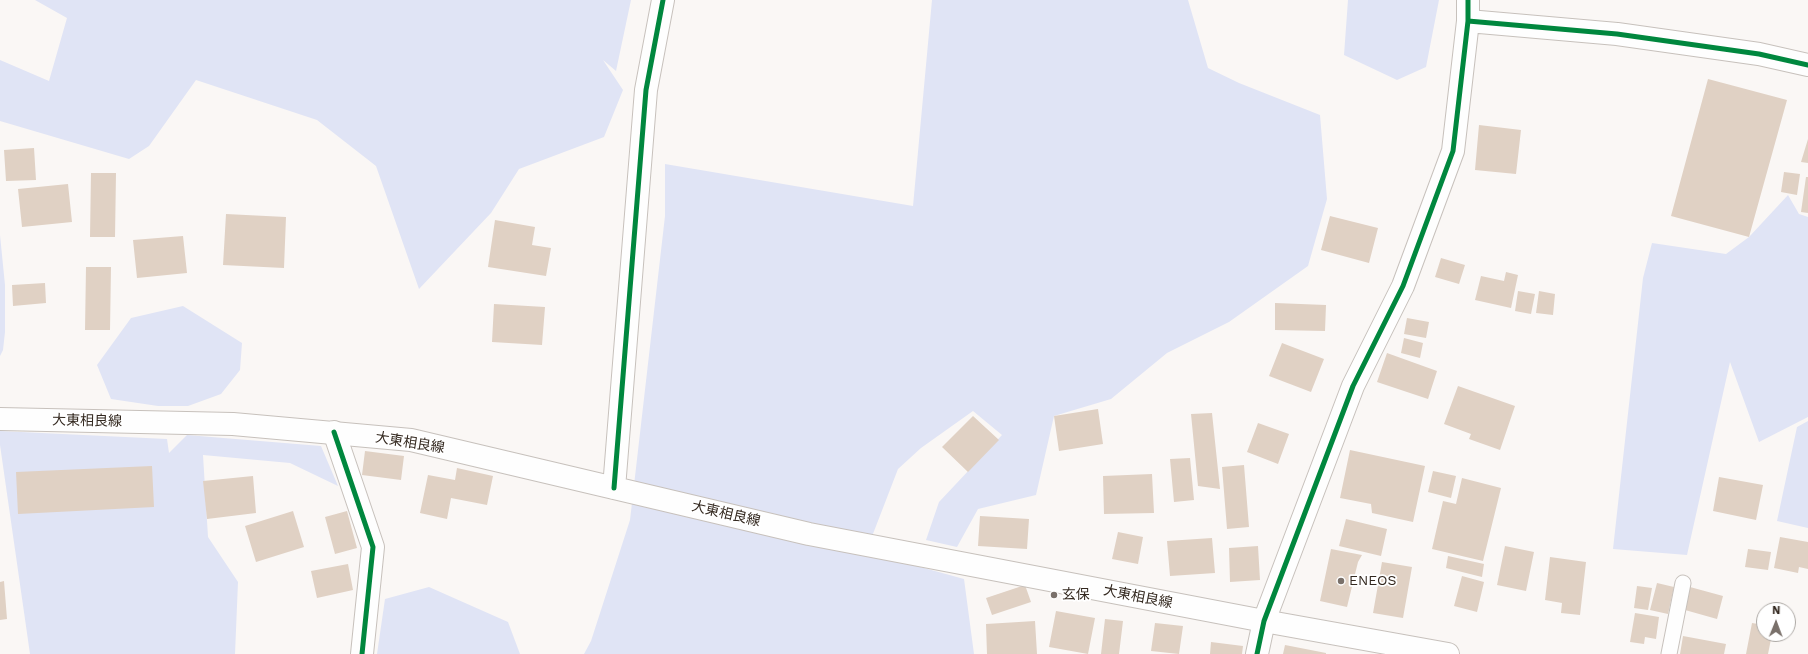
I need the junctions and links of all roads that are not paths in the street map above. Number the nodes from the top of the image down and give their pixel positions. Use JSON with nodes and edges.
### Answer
{"nodes":[{"id":1,"x":663,"y":0,"type":"edge"},
{"id":2,"x":1468,"y":10,"type":"edge"},
{"id":3,"x":1808,"y":65,"type":"edge"},
{"id":4,"x":0,"y":419,"type":"edge"},
{"id":5,"x":334,"y":432,"type":"junction"},
{"id":6,"x":614,"y":488,"type":"junction"},
{"id":7,"x":1683,"y":583,"type":"dead end"},
{"id":8,"x":1264,"y":621,"type":"junction"},
{"id":9,"x":362,"y":654,"type":"edge"},
{"id":10,"x":1258,"y":654,"type":"edge"},
{"id":11,"x":1448,"y":654,"type":"edge"},
{"id":12,"x":1669,"y":654,"type":"edge"}],
"edges":[{"from":1,"to":6,"type":"street"},
{"from":2,"to":3,"type":"street"},
{"from":2,"to":8,"type":"street"},
{"from":4,"to":5,"type":"street","name":"大東相良線"},
{"from":5,"to":6,"type":"street","name":"大東相良線"},
{"from":5,"to":9,"type":"street"},
{"from":6,"to":8,"type":"street","name":"大東相良線"},
{"from":7,"to":12,"type":"lane"},
{"from":8,"to":10,"type":"street"},
{"from":8,"to":11,"type":"street","name":"大東相良線"}]}
